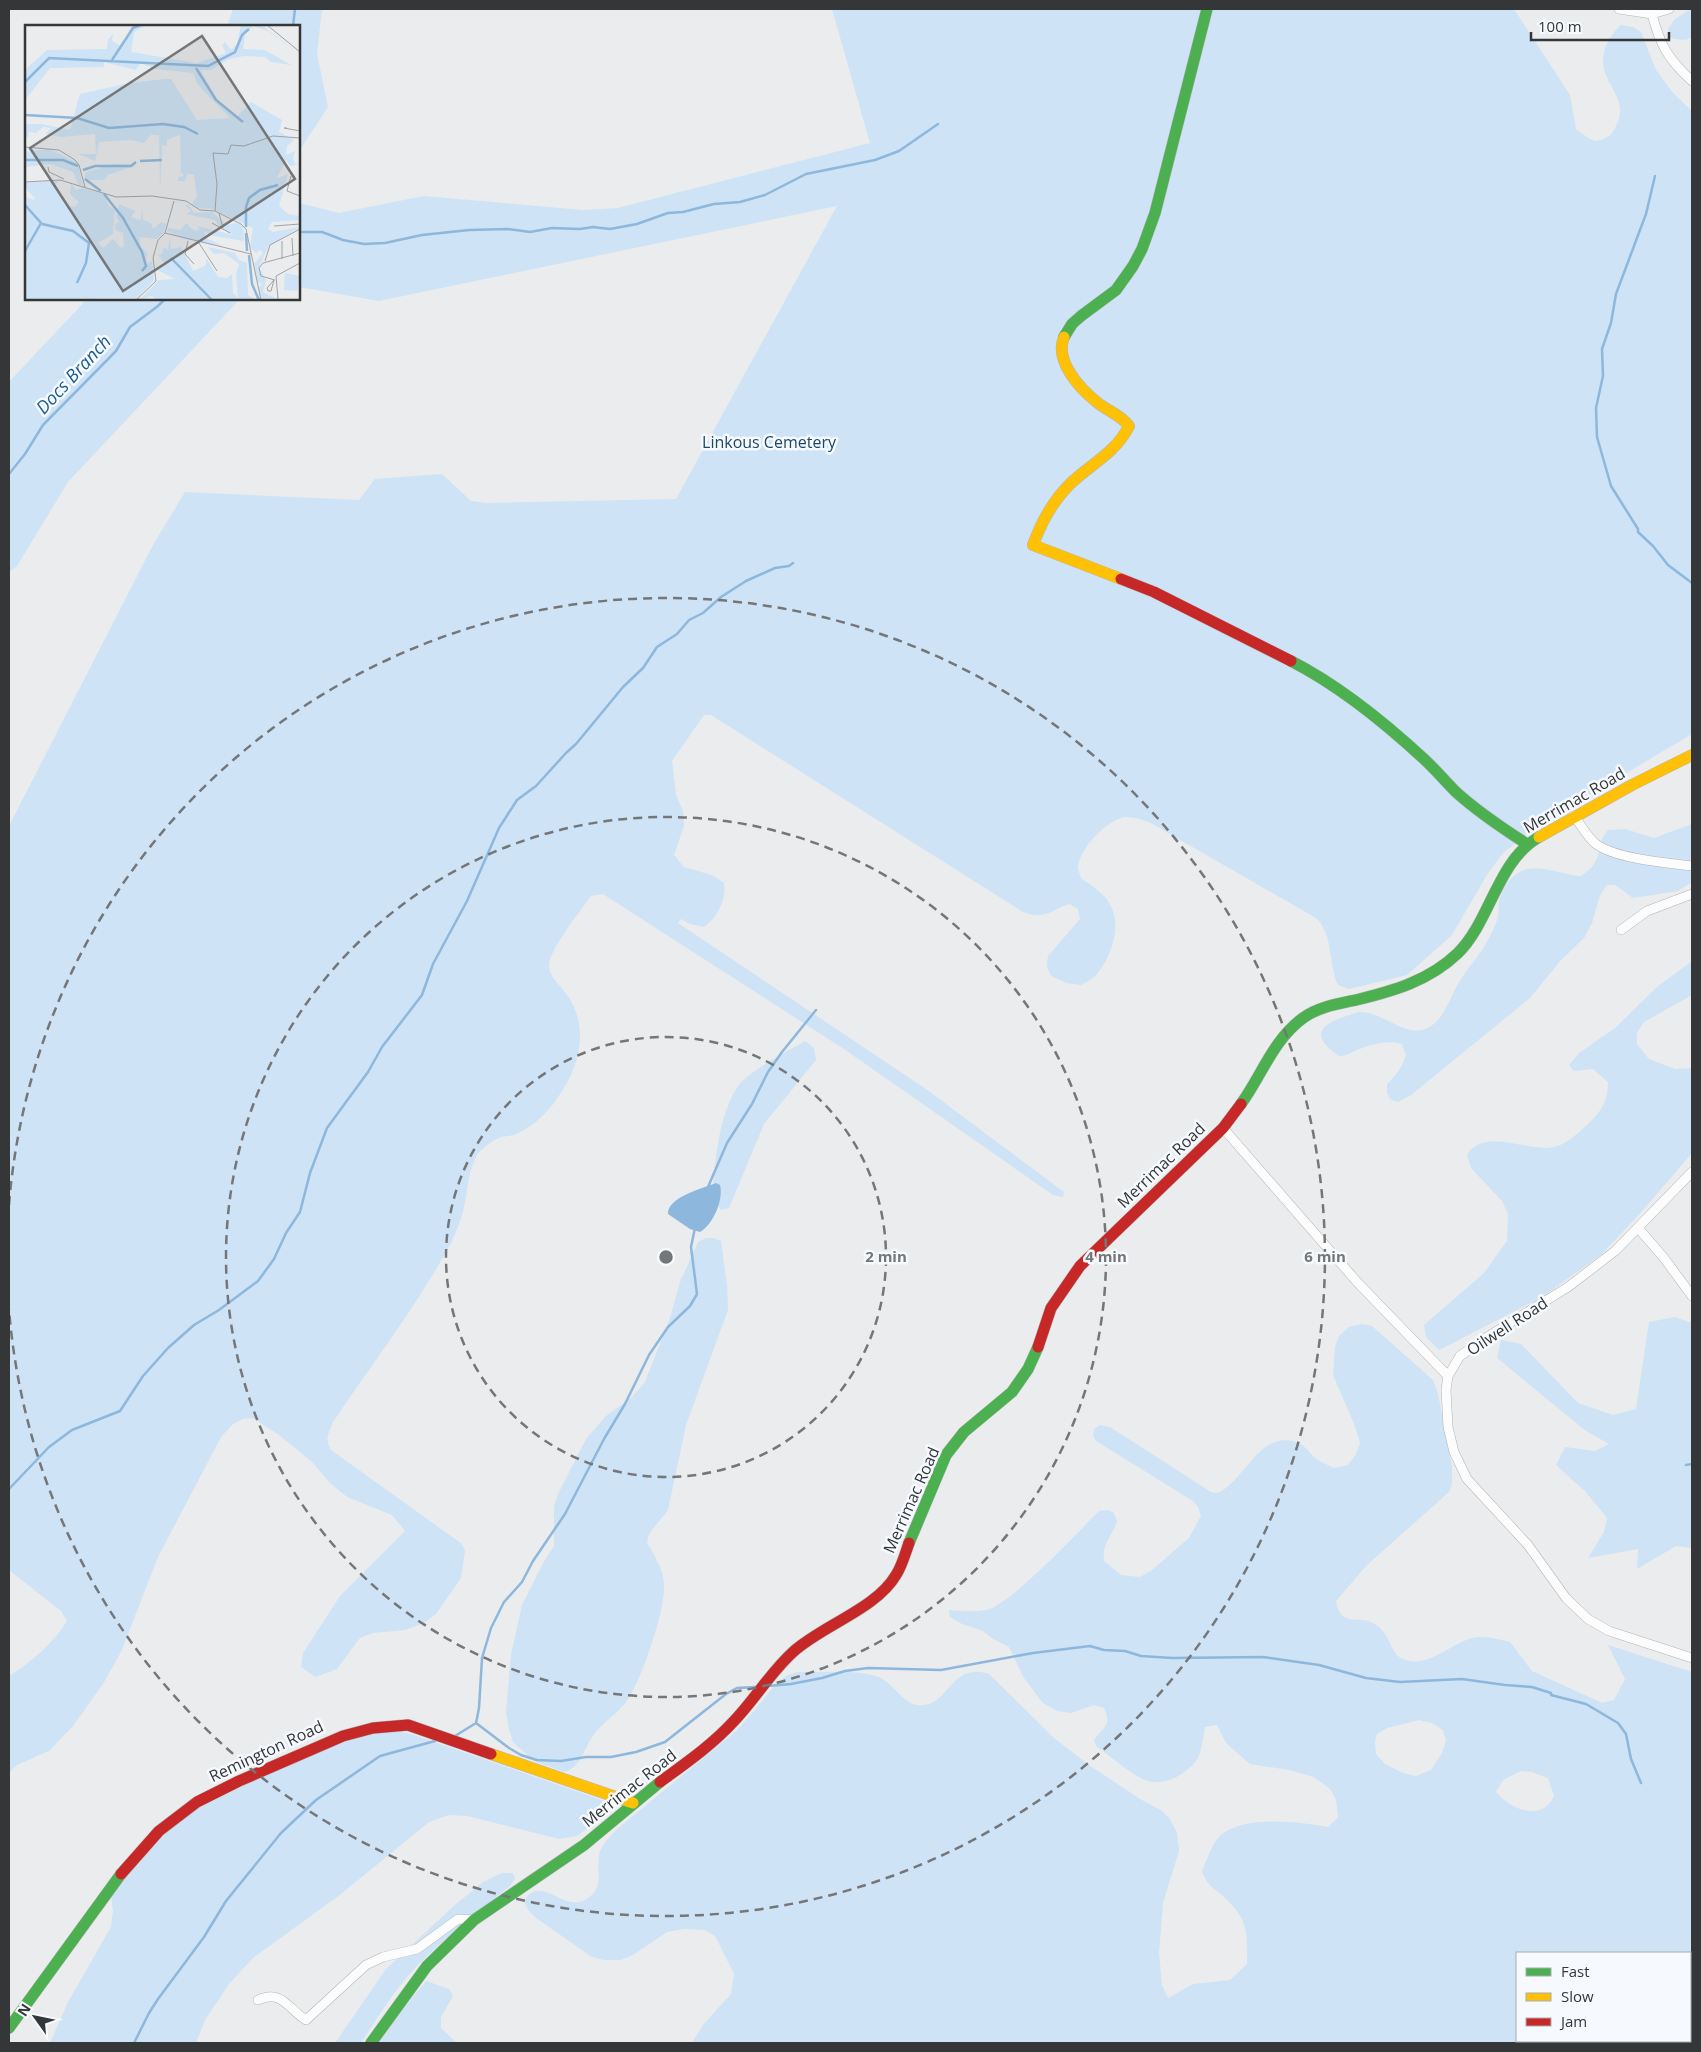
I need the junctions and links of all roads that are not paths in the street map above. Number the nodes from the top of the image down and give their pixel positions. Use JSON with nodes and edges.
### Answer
{"nodes":[{"id":1,"x":1207,"y":9,"type":"edge"},
{"id":2,"x":1618,"y":9,"type":"edge"},
{"id":3,"x":1669,"y":9,"type":"edge"},
{"id":4,"x":1652,"y":14,"type":"junction"},
{"id":5,"x":1692,"y":81,"type":"edge"},
{"id":6,"x":1692,"y":755,"type":"edge"},
{"id":7,"x":1574,"y":816,"type":"junction"},
{"id":8,"x":1527,"y":844,"type":"junction"},
{"id":9,"x":1692,"y":866,"type":"edge"},
{"id":10,"x":1692,"y":894,"type":"edge"},
{"id":11,"x":1621,"y":930,"type":"dead end"},
{"id":12,"x":1223,"y":1128,"type":"junction"},
{"id":13,"x":1692,"y":1172,"type":"edge"},
{"id":14,"x":1639,"y":1229,"type":"junction"},
{"id":15,"x":1692,"y":1296,"type":"edge"},
{"id":16,"x":1448,"y":1376,"type":"junction"},
{"id":17,"x":1692,"y":1658,"type":"edge"},
{"id":18,"x":632,"y":1803,"type":"junction"},
{"id":19,"x":474,"y":1920,"type":"junction"},
{"id":20,"x":258,"y":2000,"type":"dead end"},
{"id":21,"x":9,"y":2028,"type":"edge"},
{"id":22,"x":371,"y":2043,"type":"edge"}],
"edges":[{"from":1,"to":8,"type":"street"},
{"from":2,"to":4,"type":"street"},
{"from":3,"to":4,"type":"street"},
{"from":4,"to":5,"type":"street"},
{"from":6,"to":7,"type":"street","name":"Merrimac Road"},
{"from":7,"to":8,"type":"street","name":"Merrimac Road"},
{"from":7,"to":9,"type":"street"},
{"from":8,"to":12,"type":"street","name":"Merrimac Road"},
{"from":10,"to":11,"type":"street"},
{"from":12,"to":16,"type":"street"},
{"from":12,"to":18,"type":"street","name":"Merrimac Road"},
{"from":13,"to":14,"type":"street","name":"Oilwell Road"},
{"from":14,"to":15,"type":"street"},
{"from":14,"to":16,"type":"street","name":"Oilwell Road"},
{"from":16,"to":17,"type":"street","name":"Oilwell Road"},
{"from":18,"to":19,"type":"street","name":"Merrimac Road"},
{"from":18,"to":21,"type":"street","name":"Remington Road"},
{"from":19,"to":20,"type":"street"},
{"from":19,"to":22,"type":"street","name":"Merrimac Road"}]}
